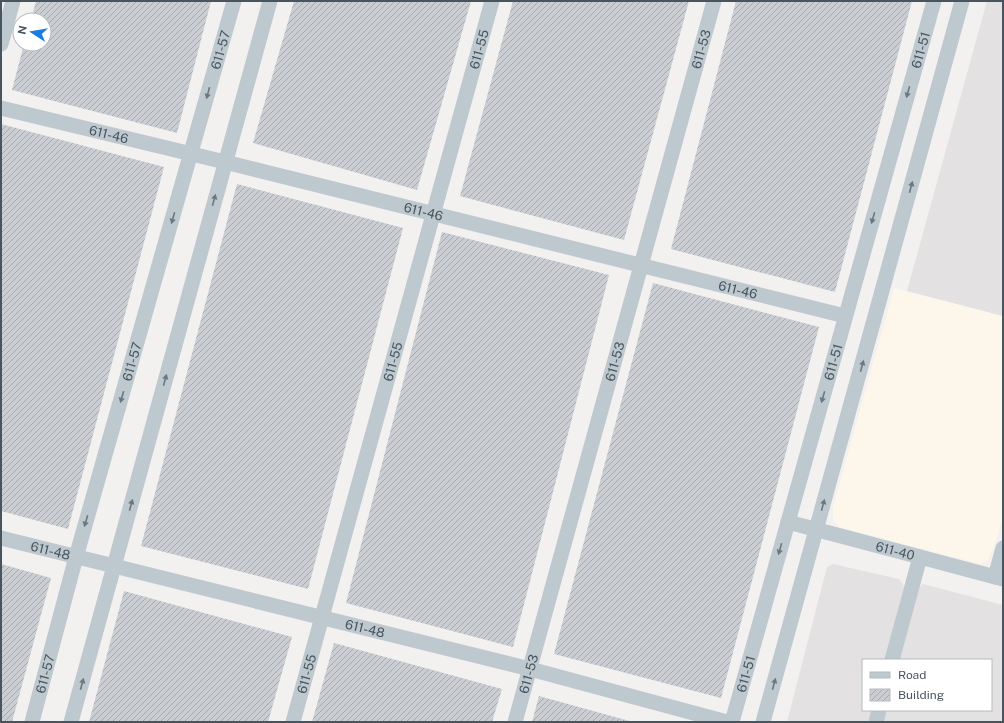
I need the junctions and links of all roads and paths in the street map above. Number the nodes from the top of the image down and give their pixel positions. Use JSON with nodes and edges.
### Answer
{"nodes":[{"id":1,"x":13,"y":1,"type":"edge"},
{"id":2,"x":234,"y":1,"type":"edge"},
{"id":3,"x":270,"y":1,"type":"edge"},
{"id":4,"x":492,"y":1,"type":"edge"},
{"id":5,"x":714,"y":1,"type":"edge"},
{"id":6,"x":934,"y":1,"type":"edge"},
{"id":7,"x":962,"y":1,"type":"edge"},
{"id":8,"x":1,"y":44,"type":"edge"},
{"id":9,"x":1,"y":108,"type":"edge"},
{"id":10,"x":192,"y":154,"type":"junction"},
{"id":11,"x":225,"y":162,"type":"junction"},
{"id":12,"x":433,"y":213,"type":"junction"},
{"id":13,"x":640,"y":266,"type":"junction"},
{"id":14,"x":845,"y":316,"type":"junction"},
{"id":15,"x":788,"y":522,"type":"junction"},
{"id":16,"x":816,"y":529,"type":"junction"},
{"id":17,"x":1,"y":538,"type":"edge"},
{"id":18,"x":1003,"y":548,"type":"edge"},
{"id":19,"x":76,"y":557,"type":"junction"},
{"id":20,"x":920,"y":557,"type":"junction"},
{"id":21,"x":114,"y":567,"type":"junction"},
{"id":22,"x":999,"y":578,"type":"edge"},
{"id":23,"x":321,"y":616,"type":"junction"},
{"id":24,"x":892,"y":659,"type":"edge"},
{"id":25,"x":530,"y":668,"type":"junction"},
{"id":26,"x":879,"y":711,"type":"edge"},
{"id":27,"x":32,"y":722,"type":"edge"},
{"id":28,"x":71,"y":722,"type":"edge"},
{"id":29,"x":293,"y":722,"type":"edge"},
{"id":30,"x":515,"y":722,"type":"edge"},
{"id":31,"x":727,"y":722,"type":"edge"},
{"id":32,"x":732,"y":722,"type":"edge"},
{"id":33,"x":763,"y":722,"type":"edge"},
{"id":34,"x":876,"y":722,"type":"edge"}],
"edges":[{"from":1,"to":8,"type":"street"},
{"from":2,"to":10,"type":"street","name":"611-57","one_way":true},
{"from":3,"to":11,"type":"street"},
{"from":4,"to":12,"type":"street","name":"611-55"},
{"from":5,"to":13,"type":"street","name":"611-53"},
{"from":6,"to":14,"type":"street","name":"611-51","one_way":true},
{"from":16,"to":7,"type":"street","one_way":true},
{"from":9,"to":10,"type":"street","name":"611-46"},
{"from":10,"to":11,"type":"street","name":"611-46"},
{"from":10,"to":19,"type":"street","name":"611-57","one_way":true},
{"from":11,"to":12,"type":"street","name":"611-46"},
{"from":21,"to":11,"type":"street","one_way":true},
{"from":12,"to":13,"type":"street","name":"611-46"},
{"from":12,"to":23,"type":"street","name":"611-55"},
{"from":13,"to":14,"type":"street","name":"611-46"},
{"from":13,"to":25,"type":"street","name":"611-53"},
{"from":14,"to":15,"type":"street","name":"611-51","one_way":true},
{"from":15,"to":16,"type":"street","name":"611-40"},
{"from":15,"to":32,"type":"street","name":"611-51","one_way":true},
{"from":16,"to":20,"type":"street","name":"611-40"},
{"from":33,"to":16,"type":"street","one_way":true},
{"from":17,"to":19,"type":"street","name":"611-48"},
{"from":18,"to":22,"type":"street"},
{"from":19,"to":21,"type":"street","name":"611-48"},
{"from":19,"to":27,"type":"street","name":"611-57"},
{"from":20,"to":22,"type":"street","name":"611-40"},
{"from":20,"to":24,"type":"street"},
{"from":21,"to":23,"type":"street","name":"611-48"},
{"from":28,"to":21,"type":"street","one_way":true},
{"from":23,"to":25,"type":"street","name":"611-48"},
{"from":23,"to":29,"type":"street","name":"611-55"},
{"from":25,"to":30,"type":"street","name":"611-53"},
{"from":25,"to":31,"type":"street","name":"611-48"},
{"from":26,"to":34,"type":"street"}]}
